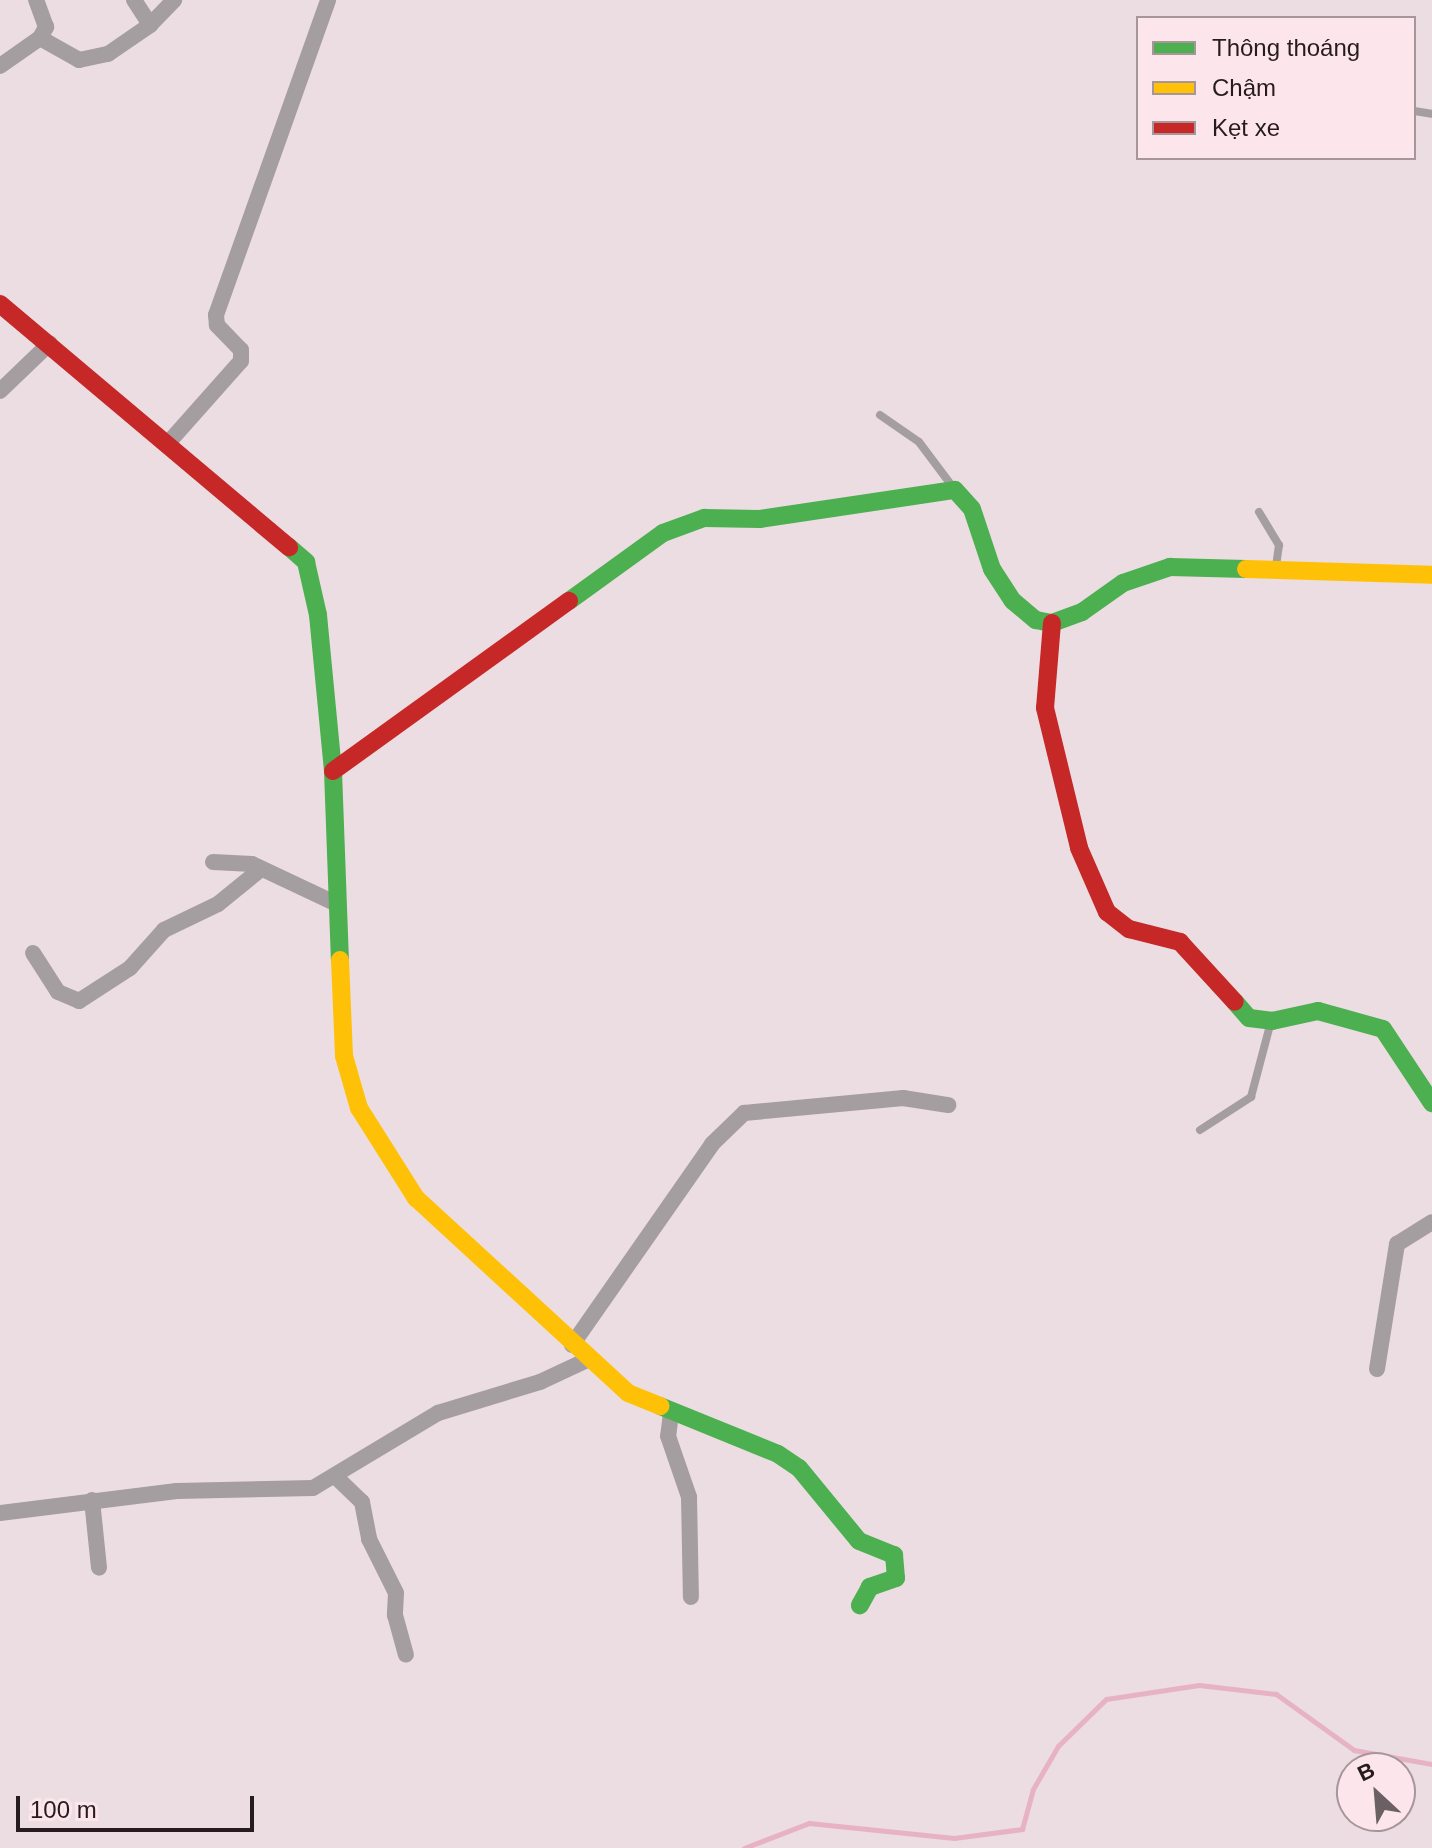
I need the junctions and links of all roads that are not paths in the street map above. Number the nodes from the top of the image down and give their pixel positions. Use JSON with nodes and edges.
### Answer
{"nodes":[{"id":1,"x":36,"y":0,"type":"edge"},
{"id":2,"x":134,"y":0,"type":"edge"},
{"id":3,"x":174,"y":0,"type":"edge"},
{"id":4,"x":328,"y":0,"type":"edge"},
{"id":5,"x":150,"y":25,"type":"junction"},
{"id":6,"x":40,"y":38,"type":"junction"},
{"id":7,"x":0,"y":66,"type":"edge"},
{"id":8,"x":0,"y":304,"type":"edge"},
{"id":9,"x":50,"y":343,"type":"junction"},
{"id":10,"x":0,"y":391,"type":"edge"},
{"id":11,"x":880,"y":415,"type":"dead end"},
{"id":12,"x":169,"y":442,"type":"junction"},
{"id":13,"x":955,"y":490,"type":"junction"},
{"id":14,"x":1259,"y":512,"type":"dead end"},
{"id":15,"x":1275,"y":571,"type":"junction"},
{"id":16,"x":1432,"y":575,"type":"edge"},
{"id":17,"x":1052,"y":623,"type":"junction"},
{"id":18,"x":333,"y":771,"type":"junction"},
{"id":19,"x":213,"y":862,"type":"dead end"},
{"id":20,"x":261,"y":869,"type":"junction"},
{"id":21,"x":335,"y":903,"type":"junction"},
{"id":22,"x":33,"y":953,"type":"dead end"},
{"id":23,"x":1272,"y":1021,"type":"junction"},
{"id":24,"x":1432,"y":1103,"type":"edge"},
{"id":25,"x":948,"y":1105,"type":"dead end"},
{"id":26,"x":1200,"y":1130,"type":"dead end"},
{"id":27,"x":1432,"y":1222,"type":"edge"},
{"id":28,"x":572,"y":1345,"type":"junction"},
{"id":29,"x":587,"y":1360,"type":"junction"},
{"id":30,"x":1377,"y":1369,"type":"dead end"},
{"id":31,"x":671,"y":1413,"type":"junction"},
{"id":32,"x":337,"y":1478,"type":"junction"},
{"id":33,"x":92,"y":1500,"type":"junction"},
{"id":34,"x":0,"y":1513,"type":"edge"},
{"id":35,"x":99,"y":1568,"type":"dead end"},
{"id":36,"x":691,"y":1597,"type":"dead end"},
{"id":37,"x":860,"y":1605,"type":"dead end"},
{"id":38,"x":406,"y":1655,"type":"dead end"}],
"edges":[{"from":1,"to":6,"type":"street"},
{"from":2,"to":5,"type":"street"},
{"from":3,"to":5,"type":"street"},
{"from":4,"to":12,"type":"street"},
{"from":5,"to":6,"type":"street"},
{"from":6,"to":7,"type":"street"},
{"from":8,"to":9,"type":"street"},
{"from":9,"to":10,"type":"street"},
{"from":9,"to":12,"type":"street"},
{"from":11,"to":13,"type":"lane"},
{"from":12,"to":18,"type":"street"},
{"from":13,"to":17,"type":"street"},
{"from":13,"to":18,"type":"street"},
{"from":14,"to":15,"type":"lane"},
{"from":15,"to":16,"type":"street"},
{"from":15,"to":17,"type":"street"},
{"from":17,"to":23,"type":"street"},
{"from":18,"to":21,"type":"street"},
{"from":19,"to":20,"type":"street"},
{"from":20,"to":21,"type":"street"},
{"from":20,"to":22,"type":"street"},
{"from":21,"to":28,"type":"street"},
{"from":23,"to":24,"type":"street"},
{"from":23,"to":26,"type":"lane"},
{"from":25,"to":28,"type":"street"},
{"from":27,"to":30,"type":"street"},
{"from":28,"to":29,"type":"street"},
{"from":29,"to":31,"type":"street"},
{"from":29,"to":32,"type":"street"},
{"from":31,"to":36,"type":"street"},
{"from":31,"to":37,"type":"street"},
{"from":32,"to":33,"type":"street"},
{"from":32,"to":38,"type":"street"},
{"from":33,"to":34,"type":"street"},
{"from":33,"to":35,"type":"street"}]}
